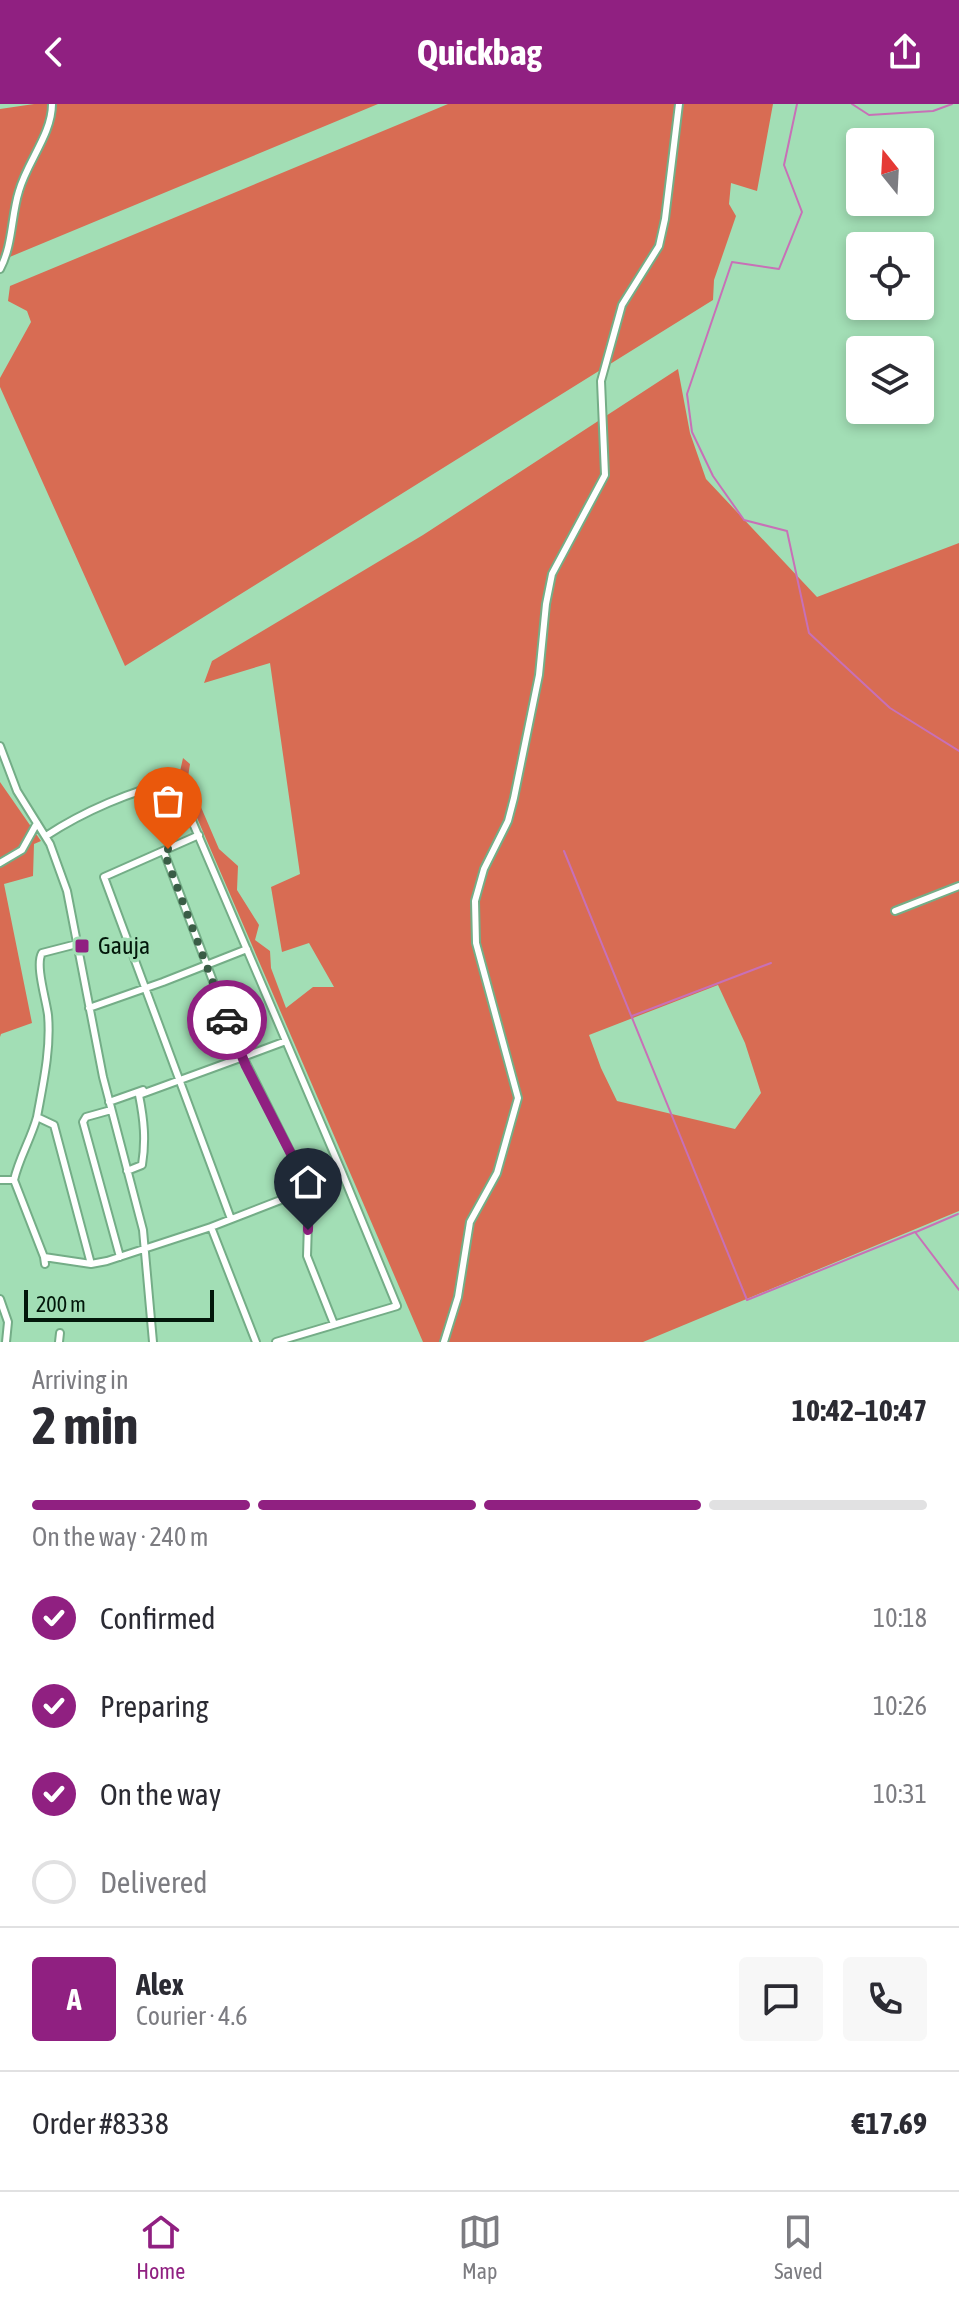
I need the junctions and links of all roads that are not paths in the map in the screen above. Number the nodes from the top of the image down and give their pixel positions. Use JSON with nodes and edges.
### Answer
{"nodes":[{"id":1,"x":52,"y":104,"type":"edge"},
{"id":2,"x":679,"y":104,"type":"edge"},
{"id":3,"x":0,"y":269,"type":"edge"},
{"id":4,"x":0,"y":746,"type":"edge"},
{"id":5,"x":37,"y":823,"type":"junction"},
{"id":6,"x":199,"y":835,"type":"junction"},
{"id":7,"x":46,"y":836,"type":"junction"},
{"id":8,"x":164,"y":852,"type":"junction"},
{"id":9,"x":0,"y":863,"type":"edge"},
{"id":10,"x":959,"y":886,"type":"edge"},
{"id":11,"x":895,"y":911,"type":"dead end"},
{"id":12,"x":77,"y":944,"type":"junction"},
{"id":13,"x":247,"y":949,"type":"junction"},
{"id":14,"x":205,"y":965,"type":"junction"},
{"id":15,"x":145,"y":989,"type":"junction"},
{"id":16,"x":89,"y":1008,"type":"junction"},
{"id":17,"x":286,"y":1040,"type":"junction"},
{"id":18,"x":242,"y":1056,"type":"junction"},
{"id":19,"x":179,"y":1079,"type":"junction"},
{"id":20,"x":109,"y":1102,"type":"junction"},
{"id":21,"x":111,"y":1110,"type":"junction"},
{"id":22,"x":37,"y":1117,"type":"junction"},
{"id":23,"x":341,"y":1170,"type":"junction"},
{"id":24,"x":127,"y":1171,"type":"junction"},
{"id":25,"x":0,"y":1180,"type":"edge"},
{"id":26,"x":14,"y":1180,"type":"junction"},
{"id":27,"x":309,"y":1189,"type":"junction"},
{"id":28,"x":231,"y":1219,"type":"junction"},
{"id":29,"x":211,"y":1227,"type":"junction"},
{"id":30,"x":144,"y":1249,"type":"junction"},
{"id":31,"x":120,"y":1257,"type":"junction"},
{"id":32,"x":91,"y":1264,"type":"junction"},
{"id":33,"x":0,"y":1299,"type":"edge"},
{"id":34,"x":334,"y":1324,"type":"junction"},
{"id":35,"x":60,"y":1333,"type":"dead end"},
{"id":36,"x":6,"y":1342,"type":"edge"},
{"id":37,"x":59,"y":1342,"type":"edge"},
{"id":38,"x":153,"y":1342,"type":"edge"},
{"id":39,"x":256,"y":1342,"type":"edge"},
{"id":40,"x":276,"y":1342,"type":"edge"},
{"id":41,"x":444,"y":1342,"type":"edge"}],
"edges":[{"from":1,"to":3,"type":"street"},
{"from":2,"to":41,"type":"street"},
{"from":4,"to":5,"type":"street"},
{"from":5,"to":7,"type":"street"},
{"from":5,"to":9,"type":"street"},
{"from":6,"to":7,"type":"street"},
{"from":6,"to":8,"type":"street"},
{"from":6,"to":13,"type":"street"},
{"from":7,"to":12,"type":"street"},
{"from":8,"to":14,"type":"street"},
{"from":8,"to":15,"type":"street"},
{"from":10,"to":11,"type":"street"},
{"from":12,"to":16,"type":"street"},
{"from":12,"to":22,"type":"street"},
{"from":13,"to":14,"type":"street"},
{"from":13,"to":17,"type":"street"},
{"from":14,"to":15,"type":"street"},
{"from":14,"to":18,"type":"street"},
{"from":15,"to":16,"type":"street"},
{"from":15,"to":19,"type":"street"},
{"from":16,"to":20,"type":"street"},
{"from":17,"to":18,"type":"street"},
{"from":17,"to":23,"type":"street"},
{"from":18,"to":19,"type":"street"},
{"from":18,"to":27,"type":"street"},
{"from":19,"to":20,"type":"street"},
{"from":19,"to":24,"type":"street"},
{"from":19,"to":28,"type":"street"},
{"from":20,"to":21,"type":"street"},
{"from":21,"to":24,"type":"street"},
{"from":21,"to":31,"type":"street"},
{"from":22,"to":26,"type":"street"},
{"from":22,"to":32,"type":"street"},
{"from":23,"to":27,"type":"street"},
{"from":23,"to":34,"type":"street"},
{"from":24,"to":30,"type":"street"},
{"from":25,"to":26,"type":"street"},
{"from":26,"to":32,"type":"street"},
{"from":27,"to":28,"type":"street"},
{"from":27,"to":34,"type":"street"},
{"from":28,"to":29,"type":"street"},
{"from":29,"to":30,"type":"street"},
{"from":29,"to":39,"type":"street"},
{"from":30,"to":31,"type":"street"},
{"from":30,"to":38,"type":"street"},
{"from":31,"to":32,"type":"street"},
{"from":33,"to":36,"type":"street"},
{"from":34,"to":40,"type":"street"},
{"from":35,"to":37,"type":"street"}]}
